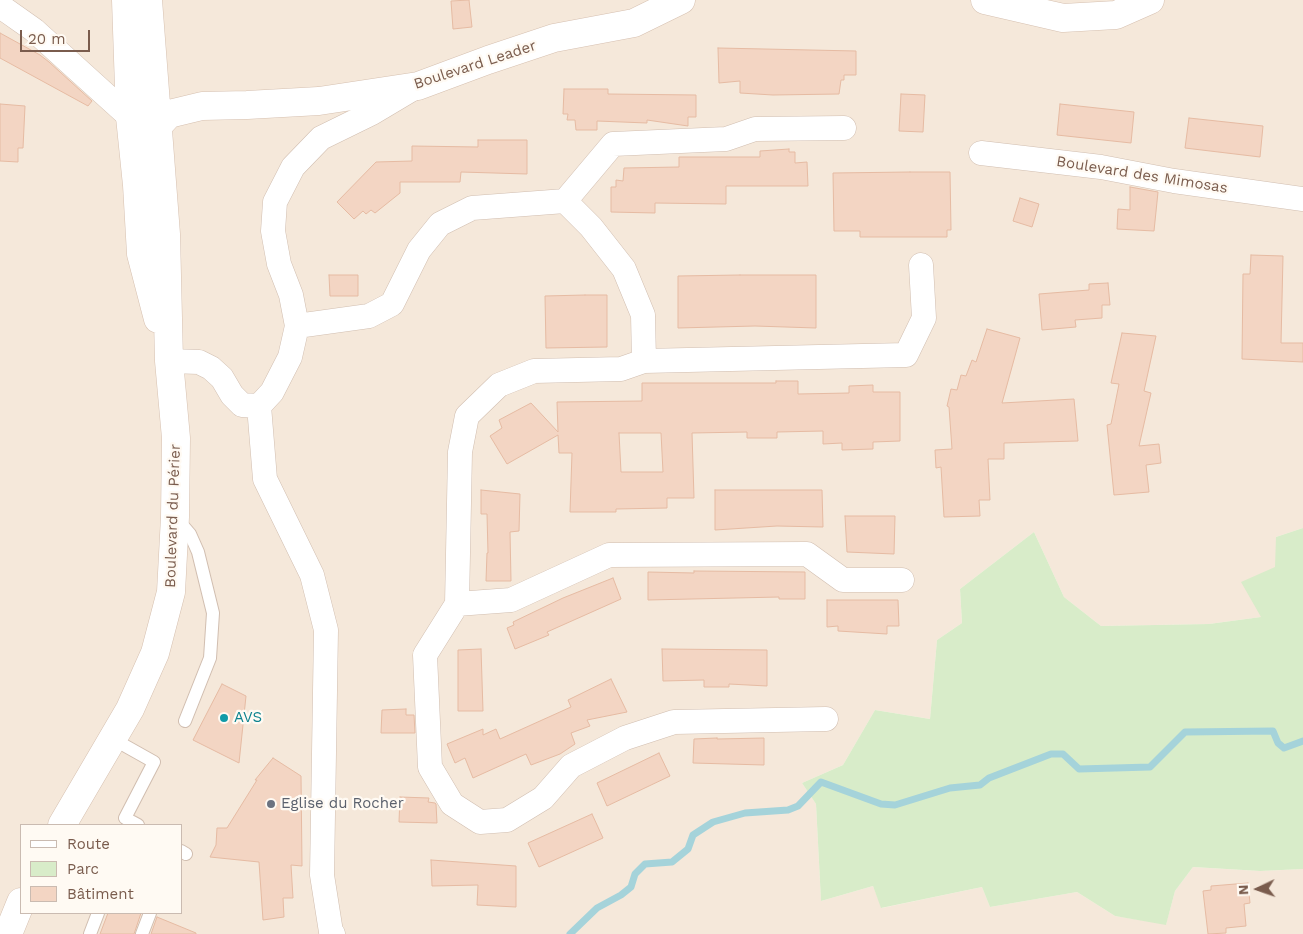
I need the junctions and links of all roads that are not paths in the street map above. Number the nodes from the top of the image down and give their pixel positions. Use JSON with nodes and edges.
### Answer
{"nodes":[{"id":1,"x":126,"y":0,"type":"edge"},
{"id":2,"x":148,"y":0,"type":"edge"},
{"id":3,"x":985,"y":0,"type":"edge"},
{"id":4,"x":1150,"y":0,"type":"edge"},
{"id":5,"x":667,"y":3,"type":"edge"},
{"id":6,"x":0,"y":6,"type":"edge"},
{"id":7,"x":154,"y":85,"type":"junction"},
{"id":8,"x":418,"y":86,"type":"junction"},
{"id":9,"x":202,"y":106,"type":"junction"},
{"id":10,"x":130,"y":117,"type":"junction"},
{"id":11,"x":157,"y":127,"type":"junction"},
{"id":12,"x":844,"y":128,"type":"dead end"},
{"id":13,"x":981,"y":153,"type":"dead end"},
{"id":14,"x":137,"y":185,"type":"junction"},
{"id":15,"x":1303,"y":199,"type":"edge"},
{"id":16,"x":565,"y":201,"type":"junction"},
{"id":17,"x":921,"y":265,"type":"dead end"},
{"id":18,"x":297,"y":326,"type":"junction"},
{"id":19,"x":169,"y":361,"type":"junction"},
{"id":20,"x":644,"y":361,"type":"junction"},
{"id":21,"x":259,"y":406,"type":"junction"},
{"id":22,"x":175,"y":517,"type":"junction"},
{"id":23,"x":902,"y":580,"type":"dead end"},
{"id":24,"x":457,"y":604,"type":"junction"},
{"id":25,"x":826,"y":719,"type":"dead end"},
{"id":26,"x":185,"y":721,"type":"dead end"},
{"id":27,"x":113,"y":738,"type":"junction"},
{"id":28,"x":63,"y":824,"type":"edge"},
{"id":29,"x":136,"y":824,"type":"edge"},
{"id":30,"x":20,"y":904,"type":"edge"},
{"id":31,"x":98,"y":914,"type":"edge"},
{"id":32,"x":150,"y":914,"type":"edge"},
{"id":33,"x":8,"y":934,"type":"edge"},
{"id":34,"x":90,"y":934,"type":"edge"},
{"id":35,"x":142,"y":934,"type":"edge"},
{"id":36,"x":333,"y":934,"type":"edge"}],
"edges":[{"from":1,"to":10,"type":"street","name":"Boulevard du Périer"},
{"from":2,"to":7,"type":"street","name":"Boulevard du Périer"},
{"from":3,"to":4,"type":"street"},
{"from":5,"to":8,"type":"street","name":"Boulevard Leader"},
{"from":6,"to":10,"type":"street"},
{"from":7,"to":9,"type":"street"},
{"from":7,"to":11,"type":"street","name":"Boulevard du Périer"},
{"from":8,"to":9,"type":"street","name":"Boulevard Leader"},
{"from":8,"to":18,"type":"street"},
{"from":9,"to":11,"type":"street"},
{"from":10,"to":14,"type":"street","name":"Boulevard du Périer"},
{"from":11,"to":14,"type":"street"},
{"from":11,"to":19,"type":"street","name":"Boulevard du Périer"},
{"from":12,"to":16,"type":"street"},
{"from":13,"to":15,"type":"street","name":"Boulevard des Mimosas"},
{"from":14,"to":19,"type":"street","name":"Boulevard du Périer"},
{"from":16,"to":18,"type":"street"},
{"from":16,"to":20,"type":"street"},
{"from":17,"to":20,"type":"street"},
{"from":18,"to":21,"type":"street"},
{"from":19,"to":21,"type":"street"},
{"from":19,"to":22,"type":"street","name":"Boulevard du Périer"},
{"from":20,"to":24,"type":"street"},
{"from":21,"to":36,"type":"street"},
{"from":22,"to":26,"type":"lane"},
{"from":22,"to":27,"type":"street","name":"Boulevard du Périer"},
{"from":23,"to":24,"type":"street"},
{"from":24,"to":25,"type":"street"},
{"from":27,"to":28,"type":"street","name":"Boulevard du Périer"},
{"from":27,"to":29,"type":"lane"},
{"from":30,"to":33,"type":"street"},
{"from":31,"to":34,"type":"lane"},
{"from":32,"to":35,"type":"lane"}]}
